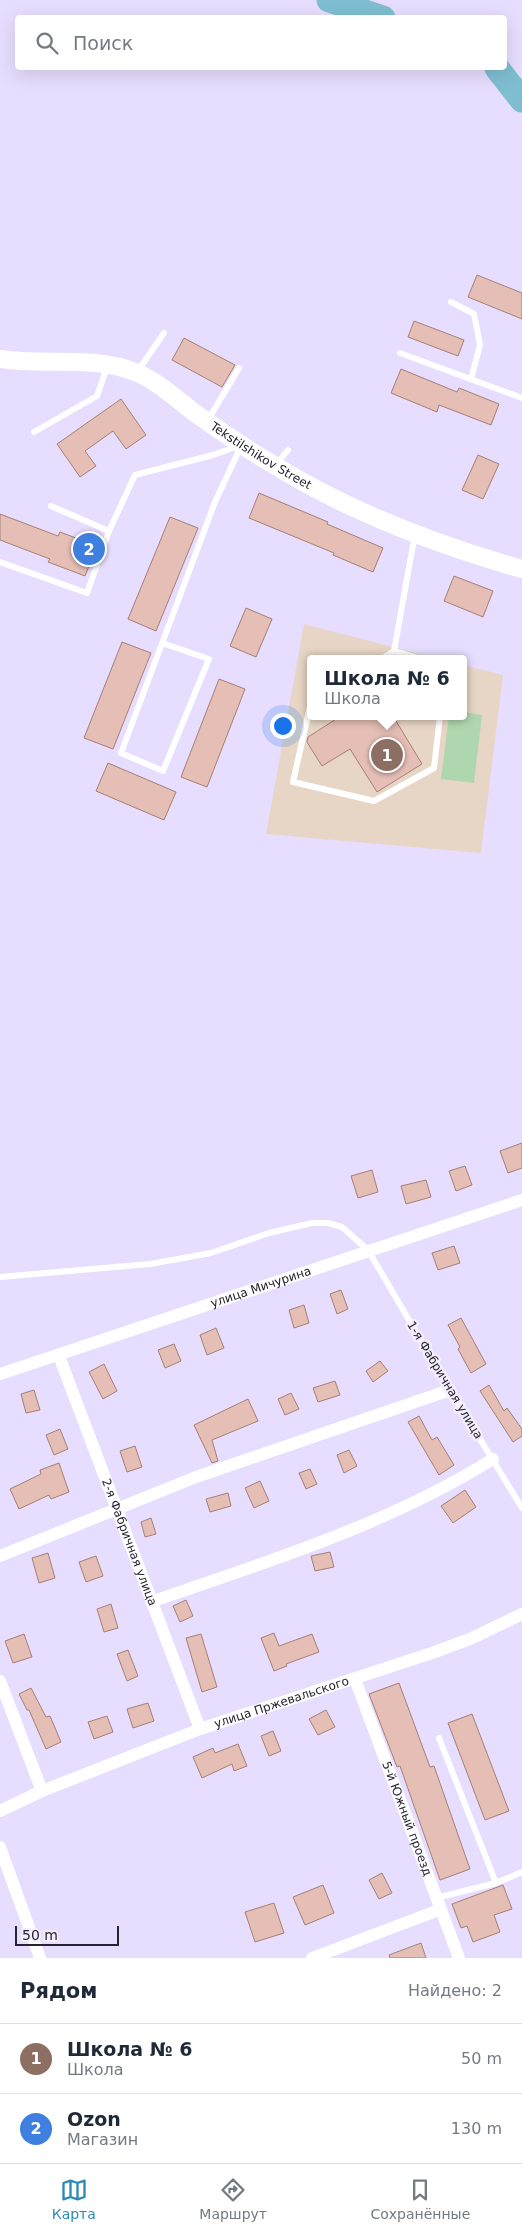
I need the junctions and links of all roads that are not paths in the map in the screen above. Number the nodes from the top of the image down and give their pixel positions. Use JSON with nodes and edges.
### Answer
{"nodes":[{"id":1,"x":451,"y":302,"type":"dead end"},
{"id":2,"x":164,"y":333,"type":"dead end"},
{"id":3,"x":400,"y":353,"type":"dead end"},
{"id":4,"x":0,"y":359,"type":"edge"},
{"id":5,"x":108,"y":366,"type":"junction"},
{"id":6,"x":239,"y":368,"type":"dead end"},
{"id":7,"x":136,"y":373,"type":"junction"},
{"id":8,"x":471,"y":379,"type":"junction"},
{"id":9,"x":522,"y":398,"type":"edge"},
{"id":10,"x":207,"y":422,"type":"junction"},
{"id":11,"x":34,"y":432,"type":"dead end"},
{"id":12,"x":241,"y":445,"type":"junction"},
{"id":13,"x":288,"y":450,"type":"dead end"},
{"id":14,"x":275,"y":466,"type":"junction"},
{"id":15,"x":51,"y":506,"type":"dead end"},
{"id":16,"x":109,"y":531,"type":"junction"},
{"id":17,"x":417,"y":534,"type":"junction"},
{"id":18,"x":0,"y":562,"type":"edge"},
{"id":19,"x":522,"y":569,"type":"edge"},
{"id":20,"x":162,"y":643,"type":"junction"},
{"id":21,"x":394,"y":651,"type":"junction"},
{"id":22,"x":388,"y":655,"type":"edge"},
{"id":23,"x":408,"y":655,"type":"edge"},
{"id":24,"x":307,"y":720,"type":"edge"},
{"id":25,"x":440,"y":720,"type":"edge"},
{"id":26,"x":522,"y":1200,"type":"edge"},
{"id":27,"x":368,"y":1250,"type":"junction"},
{"id":28,"x":0,"y":1277,"type":"edge"},
{"id":29,"x":59,"y":1356,"type":"junction"},
{"id":30,"x":0,"y":1374,"type":"edge"},
{"id":31,"x":450,"y":1390,"type":"junction"},
{"id":32,"x":493,"y":1459,"type":"junction"},
{"id":33,"x":522,"y":1508,"type":"edge"},
{"id":34,"x":118,"y":1509,"type":"junction"},
{"id":35,"x":0,"y":1556,"type":"edge"},
{"id":36,"x":151,"y":1602,"type":"junction"},
{"id":37,"x":522,"y":1614,"type":"edge"},
{"id":38,"x":355,"y":1679,"type":"junction"},
{"id":39,"x":0,"y":1680,"type":"edge"},
{"id":40,"x":200,"y":1729,"type":"junction"},
{"id":41,"x":439,"y":1738,"type":"dead end"},
{"id":42,"x":42,"y":1791,"type":"junction"},
{"id":43,"x":0,"y":1811,"type":"edge"},
{"id":44,"x":0,"y":1847,"type":"edge"},
{"id":45,"x":522,"y":1872,"type":"edge"},
{"id":46,"x":496,"y":1883,"type":"junction"},
{"id":47,"x":437,"y":1904,"type":"junction"},
{"id":48,"x":40,"y":1958,"type":"edge"},
{"id":49,"x":312,"y":1958,"type":"edge"},
{"id":50,"x":458,"y":1958,"type":"edge"}],
"edges":[{"from":1,"to":8,"type":"lane"},
{"from":2,"to":7,"type":"lane"},
{"from":3,"to":8,"type":"lane"},
{"from":4,"to":5,"type":"main road","name":"Tekstilshikov Street"},
{"from":5,"to":7,"type":"main road","name":"Tekstilshikov Street"},
{"from":5,"to":11,"type":"lane"},
{"from":6,"to":10,"type":"lane"},
{"from":7,"to":10,"type":"main road","name":"Tekstilshikov Street"},
{"from":8,"to":9,"type":"lane"},
{"from":10,"to":12,"type":"main road","name":"Tekstilshikov Street"},
{"from":12,"to":14,"type":"main road","name":"Tekstilshikov Street"},
{"from":12,"to":16,"type":"lane"},
{"from":12,"to":20,"type":"lane"},
{"from":13,"to":14,"type":"lane"},
{"from":14,"to":17,"type":"main road","name":"Tekstilshikov Street"},
{"from":15,"to":16,"type":"lane"},
{"from":16,"to":18,"type":"lane"},
{"from":17,"to":19,"type":"main road","name":"Tekstilshikov Street"},
{"from":17,"to":21,"type":"lane"},
{"from":20,"to":20,"type":"lane"},
{"from":21,"to":22,"type":"lane"},
{"from":21,"to":23,"type":"lane"},
{"from":24,"to":25,"type":"lane"},
{"from":26,"to":27,"type":"street","name":"улица Мичурина"},
{"from":27,"to":28,"type":"lane","name":"1-я Фабричная улица"},
{"from":27,"to":29,"type":"street","name":"улица Мичурина"},
{"from":27,"to":31,"type":"lane","name":"1-я Фабричная улица"},
{"from":29,"to":30,"type":"street","name":"улица Мичурина"},
{"from":29,"to":34,"type":"street","name":"2-я Фабричная улица"},
{"from":31,"to":32,"type":"lane","name":"1-я Фабричная улица"},
{"from":31,"to":34,"type":"street"},
{"from":32,"to":33,"type":"lane","name":"1-я Фабричная улица"},
{"from":32,"to":36,"type":"street"},
{"from":34,"to":35,"type":"street"},
{"from":34,"to":36,"type":"street","name":"2-я Фабричная улица"},
{"from":36,"to":40,"type":"street","name":"2-я Фабричная улица"},
{"from":37,"to":38,"type":"street","name":"улица Пржевальского"},
{"from":38,"to":40,"type":"street","name":"улица Пржевальского"},
{"from":38,"to":47,"type":"street","name":"5-й Южный проезд"},
{"from":39,"to":42,"type":"street"},
{"from":40,"to":42,"type":"street","name":"улица Пржевальского"},
{"from":41,"to":46,"type":"lane"},
{"from":42,"to":43,"type":"street","name":"улица Пржевальского"},
{"from":44,"to":48,"type":"street"},
{"from":45,"to":46,"type":"lane"},
{"from":46,"to":47,"type":"lane"},
{"from":47,"to":49,"type":"street"},
{"from":47,"to":50,"type":"street","name":"5-й Южный проезд"}]}
